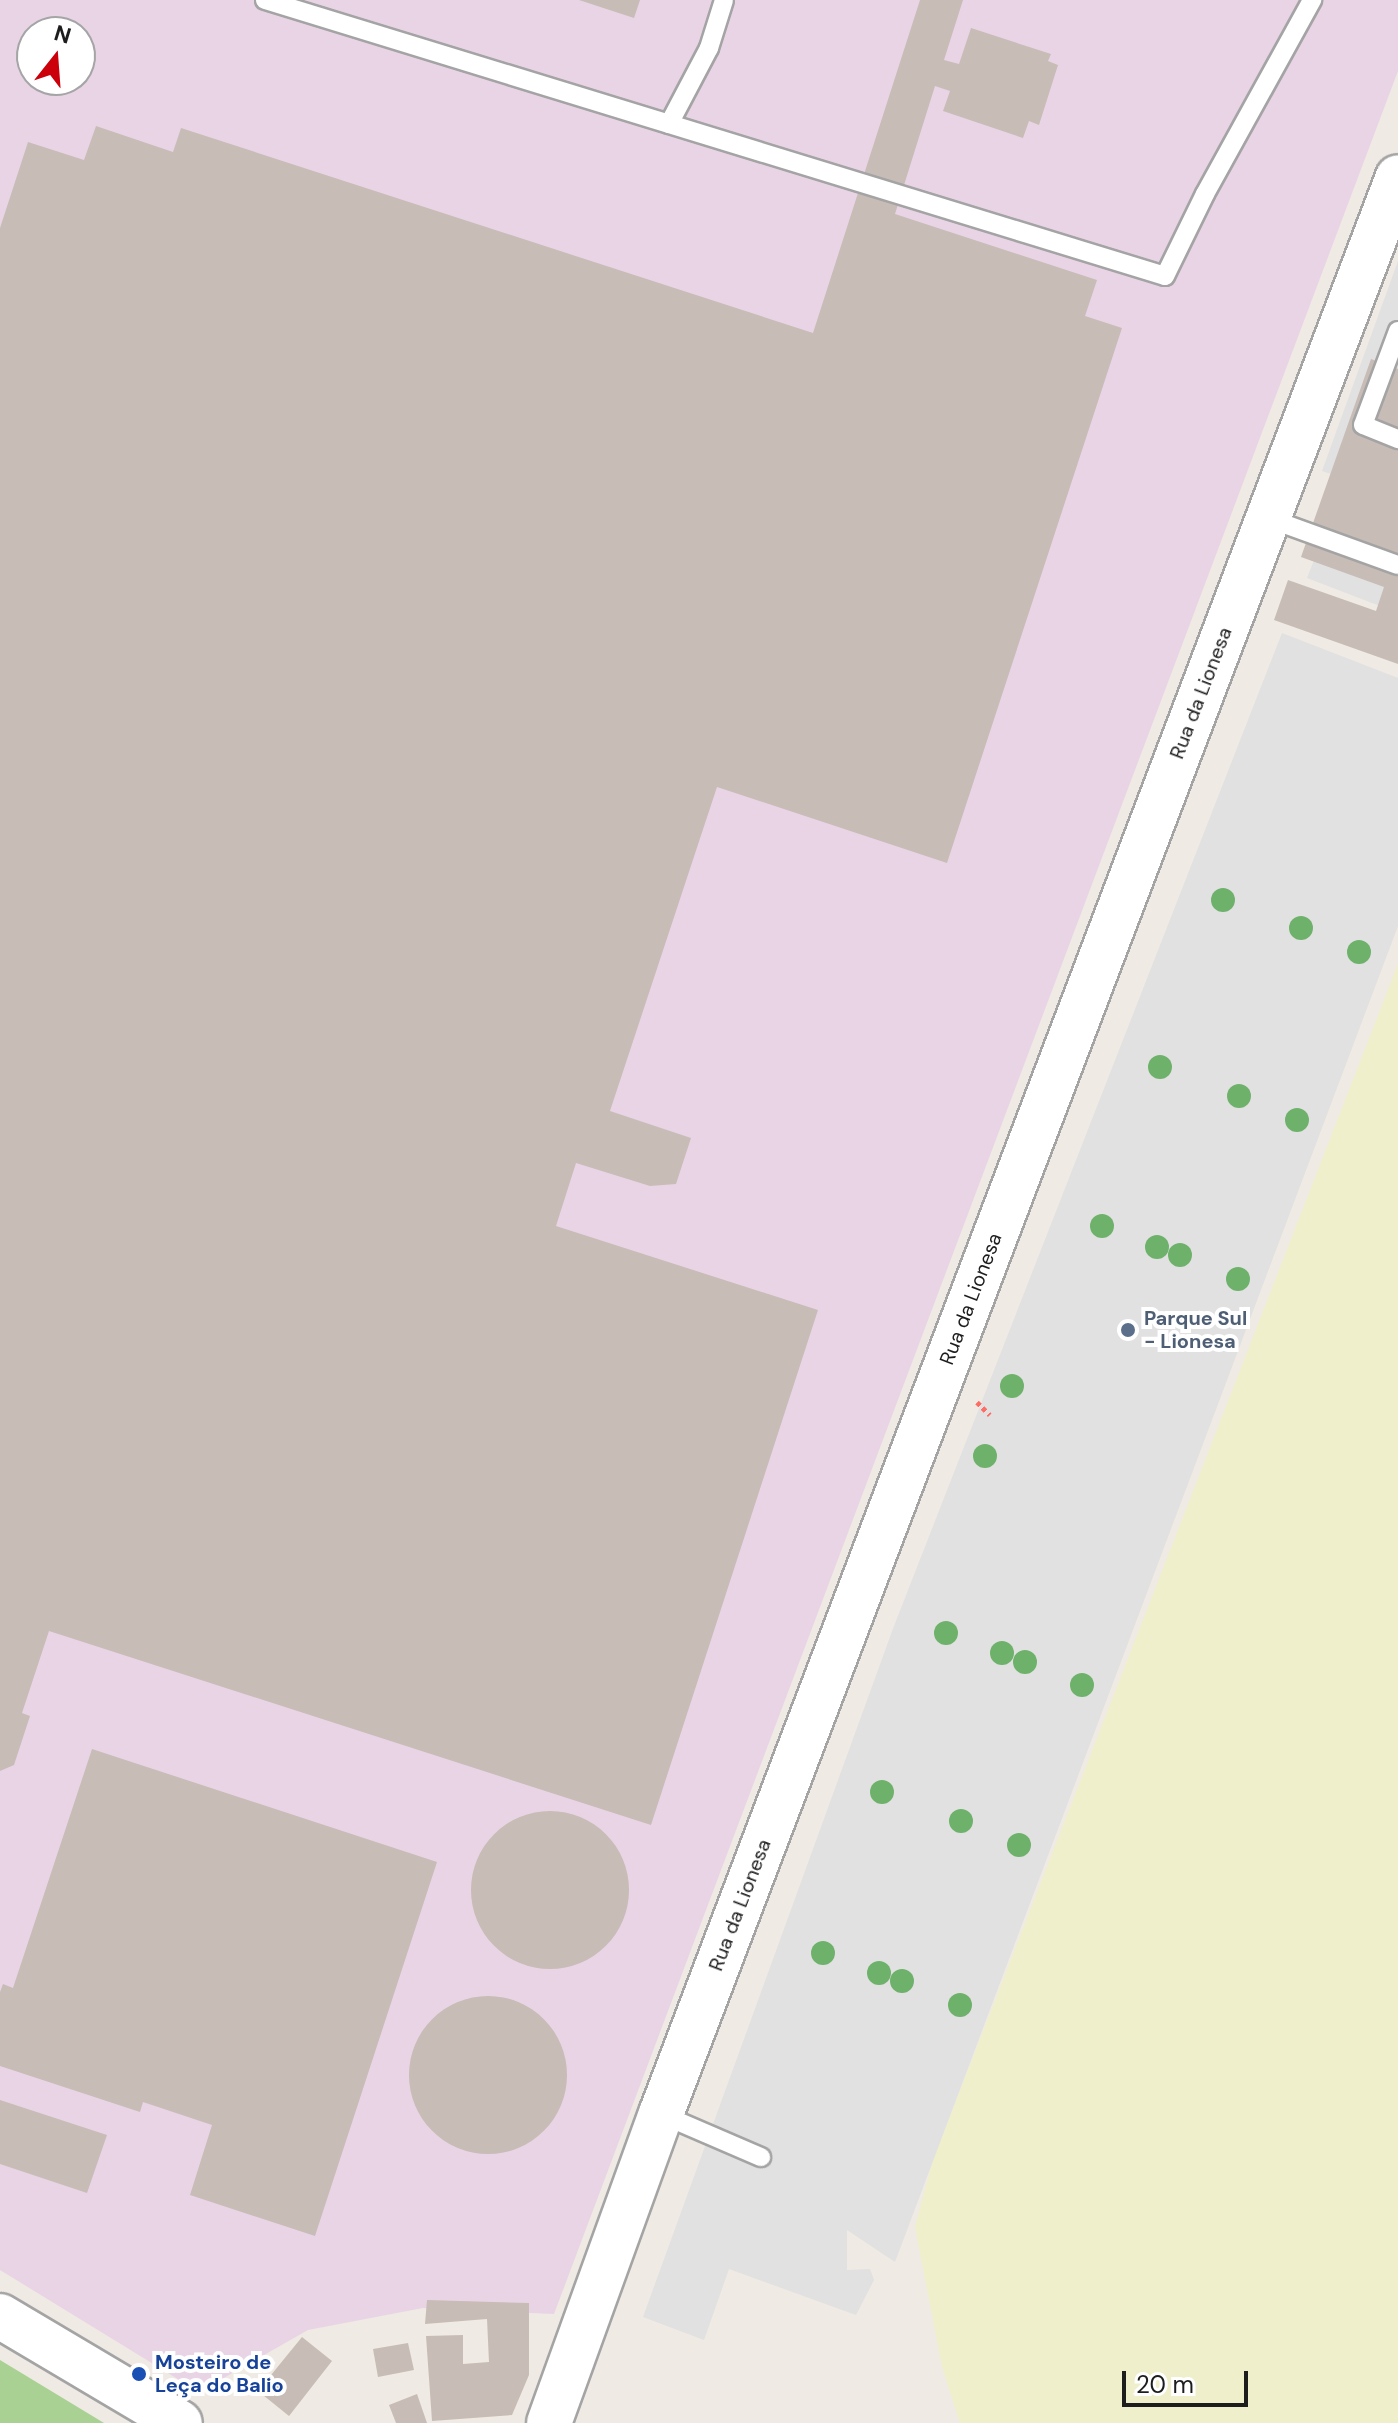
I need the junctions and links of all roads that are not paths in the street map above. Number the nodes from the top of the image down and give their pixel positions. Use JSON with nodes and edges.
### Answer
{"nodes":[{"id":1,"x":265,"y":0,"type":"edge"},
{"id":2,"x":724,"y":0,"type":"edge"},
{"id":3,"x":1312,"y":0,"type":"edge"},
{"id":4,"x":669,"y":124,"type":"junction"},
{"id":5,"x":1398,"y":177,"type":"edge"},
{"id":6,"x":1398,"y":331,"type":"edge"},
{"id":7,"x":1398,"y":439,"type":"edge"},
{"id":8,"x":1268,"y":518,"type":"junction"},
{"id":9,"x":1398,"y":565,"type":"edge"},
{"id":10,"x":661,"y":2114,"type":"junction"},
{"id":11,"x":761,"y":2157,"type":"dead end"},
{"id":12,"x":0,"y":2316,"type":"edge"},
{"id":13,"x":180,"y":2423,"type":"edge"},
{"id":14,"x":549,"y":2423,"type":"edge"}],
"edges":[{"from":1,"to":4,"type":"lane"},
{"from":2,"to":4,"type":"lane"},
{"from":3,"to":4,"type":"lane"},
{"from":5,"to":8,"type":"street","name":"Rua da Lionesa"},
{"from":6,"to":7,"type":"lane"},
{"from":8,"to":9,"type":"lane"},
{"from":8,"to":10,"type":"street","name":"Rua da Lionesa"},
{"from":10,"to":11,"type":"lane"},
{"from":10,"to":14,"type":"street","name":"Rua da Lionesa"},
{"from":12,"to":13,"type":"street"}]}
